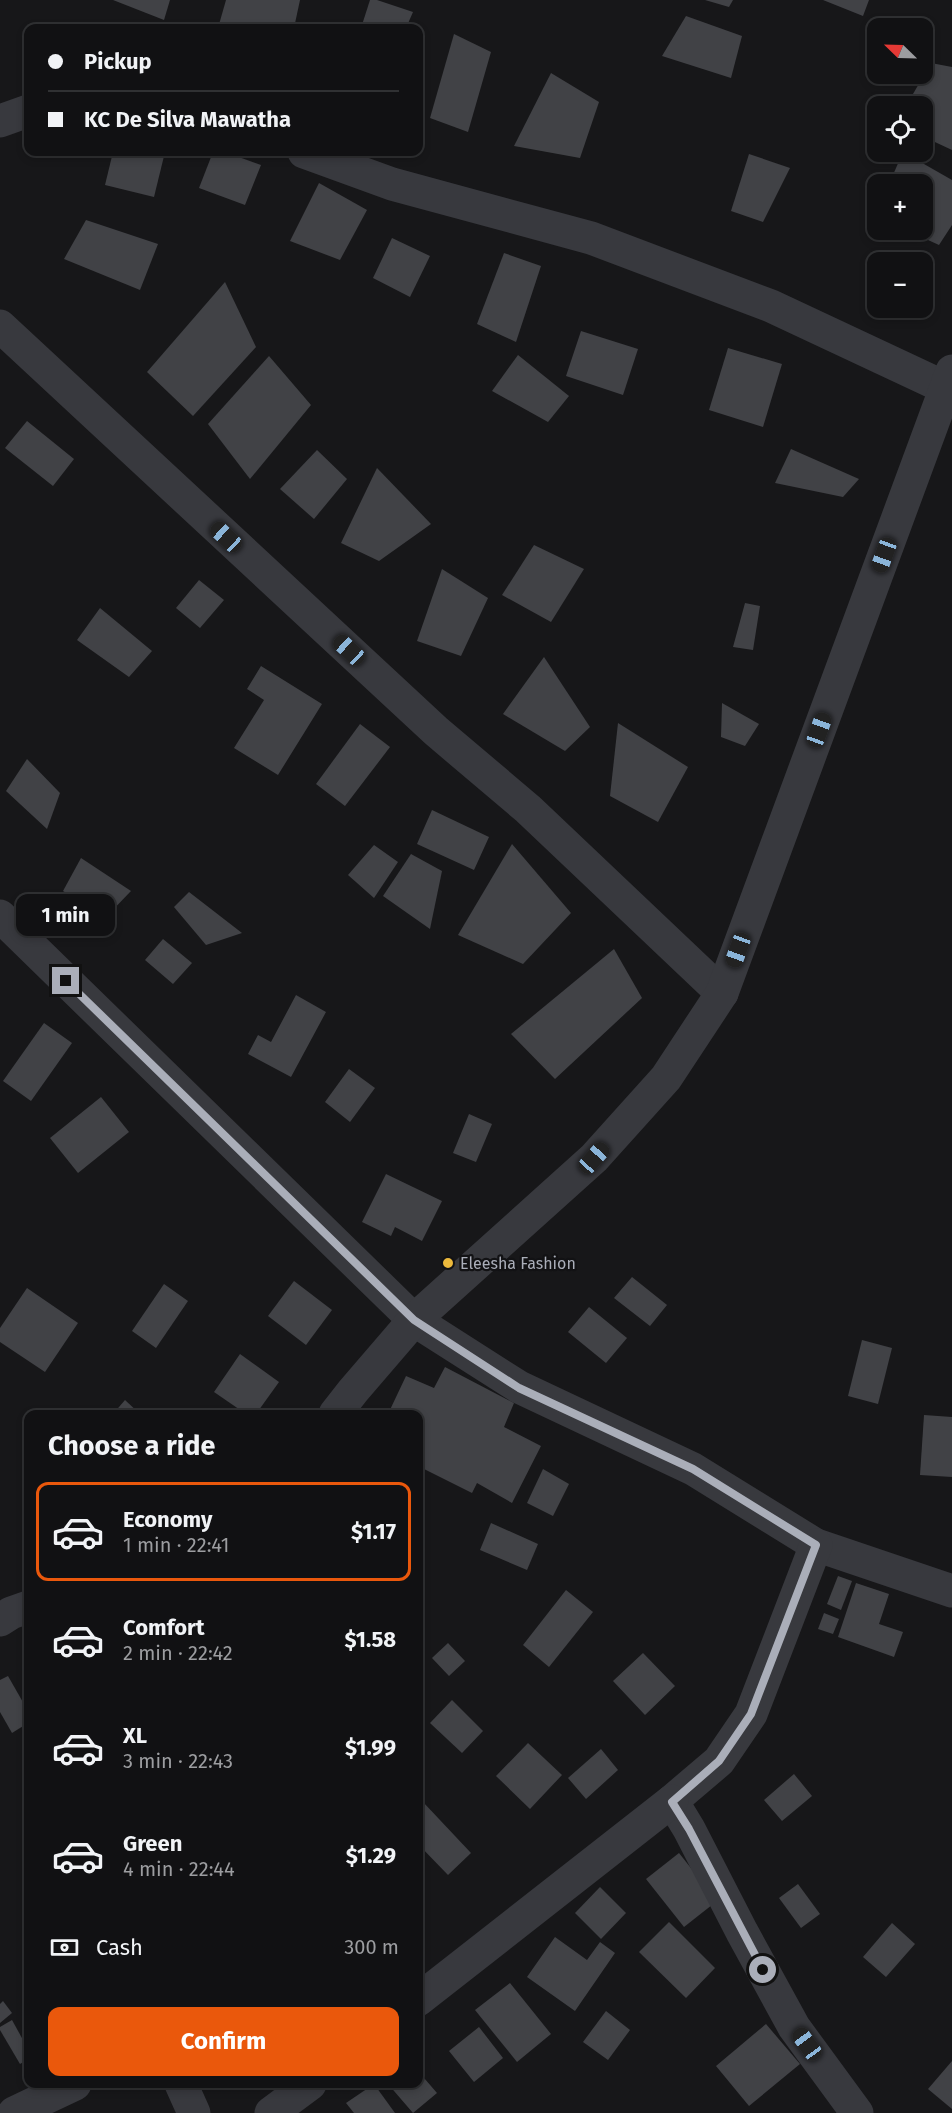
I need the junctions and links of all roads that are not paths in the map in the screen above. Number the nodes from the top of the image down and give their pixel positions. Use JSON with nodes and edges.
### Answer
{"nodes":[{"id":1,"x":24,"y":112,"type":"edge"},
{"id":2,"x":0,"y":121,"type":"edge"},
{"id":3,"x":315,"y":156,"type":"edge"},
{"id":4,"x":0,"y":326,"type":"edge"},
{"id":5,"x":949,"y":379,"type":"edge"},
{"id":6,"x":0,"y":916,"type":"edge"},
{"id":7,"x":722,"y":993,"type":"junction"},
{"id":8,"x":414,"y":1320,"type":"junction"},
{"id":9,"x":338,"y":1410,"type":"edge"},
{"id":10,"x":816,"y":1545,"type":"junction"},
{"id":11,"x":952,"y":1591,"type":"edge"},
{"id":12,"x":672,"y":1802,"type":"junction"},
{"id":13,"x":423,"y":1996,"type":"edge"},
{"id":14,"x":67,"y":2088,"type":"edge"},
{"id":15,"x":183,"y":2088,"type":"edge"},
{"id":16,"x":305,"y":2088,"type":"edge"},
{"id":17,"x":14,"y":2113,"type":"edge"},
{"id":18,"x":194,"y":2113,"type":"edge"},
{"id":19,"x":271,"y":2113,"type":"edge"},
{"id":20,"x":857,"y":2113,"type":"edge"}],
"edges":[{"from":1,"to":2,"type":"street"},
{"from":3,"to":5,"type":"street"},
{"from":4,"to":7,"type":"street"},
{"from":5,"to":7,"type":"street"},
{"from":6,"to":8,"type":"street"},
{"from":7,"to":8,"type":"street"},
{"from":8,"to":9,"type":"street"},
{"from":8,"to":10,"type":"street"},
{"from":10,"to":11,"type":"street"},
{"from":10,"to":12,"type":"street"},
{"from":12,"to":13,"type":"street"},
{"from":12,"to":20,"type":"street"},
{"from":14,"to":17,"type":"street"},
{"from":15,"to":18,"type":"street"},
{"from":16,"to":19,"type":"street"}]}
